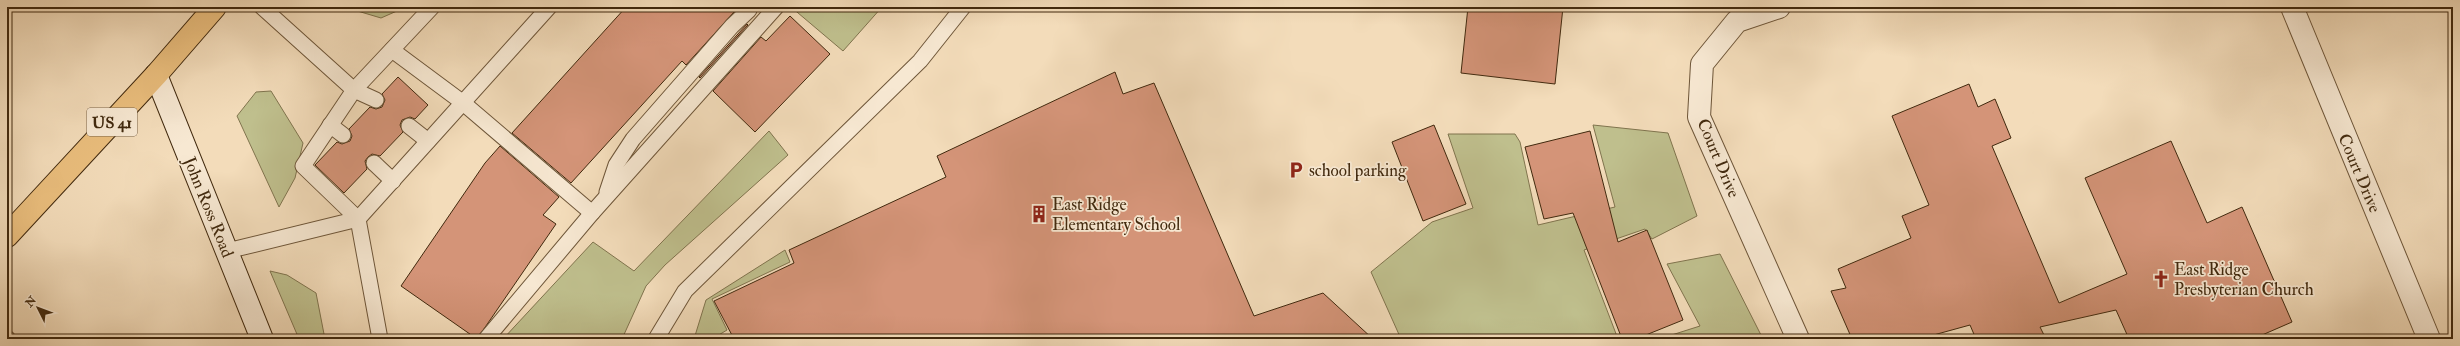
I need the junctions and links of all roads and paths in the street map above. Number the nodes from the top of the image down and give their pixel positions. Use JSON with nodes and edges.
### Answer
{"nodes":[{"id":1,"x":215,"y":7,"type":"edge"},
{"id":2,"x":262,"y":7,"type":"edge"},
{"id":3,"x":432,"y":7,"type":"edge"},
{"id":4,"x":549,"y":7,"type":"edge"},
{"id":5,"x":748,"y":7,"type":"edge"},
{"id":6,"x":776,"y":7,"type":"edge"},
{"id":7,"x":963,"y":7,"type":"edge"},
{"id":8,"x":1779,"y":7,"type":"edge"},
{"id":9,"x":2292,"y":7,"type":"edge"},
{"id":10,"x":392,"y":50,"type":"junction"},
{"id":11,"x":156,"y":75,"type":"junction"},
{"id":12,"x":354,"y":90,"type":"junction"},
{"id":13,"x":376,"y":100,"type":"dead end"},
{"id":14,"x":462,"y":102,"type":"junction"},
{"id":15,"x":330,"y":126,"type":"junction"},
{"id":16,"x":409,"y":126,"type":"dead end"},
{"id":17,"x":343,"y":135,"type":"dead end"},
{"id":18,"x":428,"y":141,"type":"junction"},
{"id":19,"x":374,"y":163,"type":"dead end"},
{"id":20,"x":393,"y":181,"type":"junction"},
{"id":21,"x":605,"y":198,"type":"junction"},
{"id":22,"x":592,"y":213,"type":"junction"},
{"id":23,"x":358,"y":220,"type":"junction"},
{"id":24,"x":7,"y":236,"type":"edge"},
{"id":25,"x":227,"y":251,"type":"junction"},
{"id":26,"x":262,"y":339,"type":"edge"},
{"id":27,"x":380,"y":339,"type":"edge"},
{"id":28,"x":486,"y":339,"type":"edge"},
{"id":29,"x":656,"y":339,"type":"edge"},
{"id":30,"x":1798,"y":339,"type":"edge"},
{"id":31,"x":2429,"y":339,"type":"edge"}],
"edges":[{"from":1,"to":11,"type":"main road","number":"US 41"},
{"from":2,"to":12,"type":"lane"},
{"from":3,"to":10,"type":"lane"},
{"from":4,"to":14,"type":"lane"},
{"from":5,"to":21,"type":"lane"},
{"from":6,"to":21,"type":"lane"},
{"from":7,"to":29,"type":"lane"},
{"from":8,"to":30,"type":"street","name":"Court Drive"},
{"from":9,"to":31,"type":"street","name":"Court Drive"},
{"from":10,"to":12,"type":"lane"},
{"from":10,"to":14,"type":"lane"},
{"from":11,"to":24,"type":"main road","number":"US 41"},
{"from":11,"to":25,"type":"street","name":"John Ross Road"},
{"from":12,"to":13,"type":"lane"},
{"from":12,"to":15,"type":"lane"},
{"from":14,"to":18,"type":"lane"},
{"from":14,"to":22,"type":"lane"},
{"from":15,"to":17,"type":"lane"},
{"from":15,"to":23,"type":"lane"},
{"from":16,"to":18,"type":"lane"},
{"from":18,"to":20,"type":"lane"},
{"from":19,"to":20,"type":"lane"},
{"from":20,"to":23,"type":"lane"},
{"from":21,"to":22,"type":"lane"},
{"from":22,"to":28,"type":"lane"},
{"from":23,"to":25,"type":"lane"},
{"from":23,"to":27,"type":"lane"},
{"from":25,"to":26,"type":"street","name":"John Ross Road"}]}
